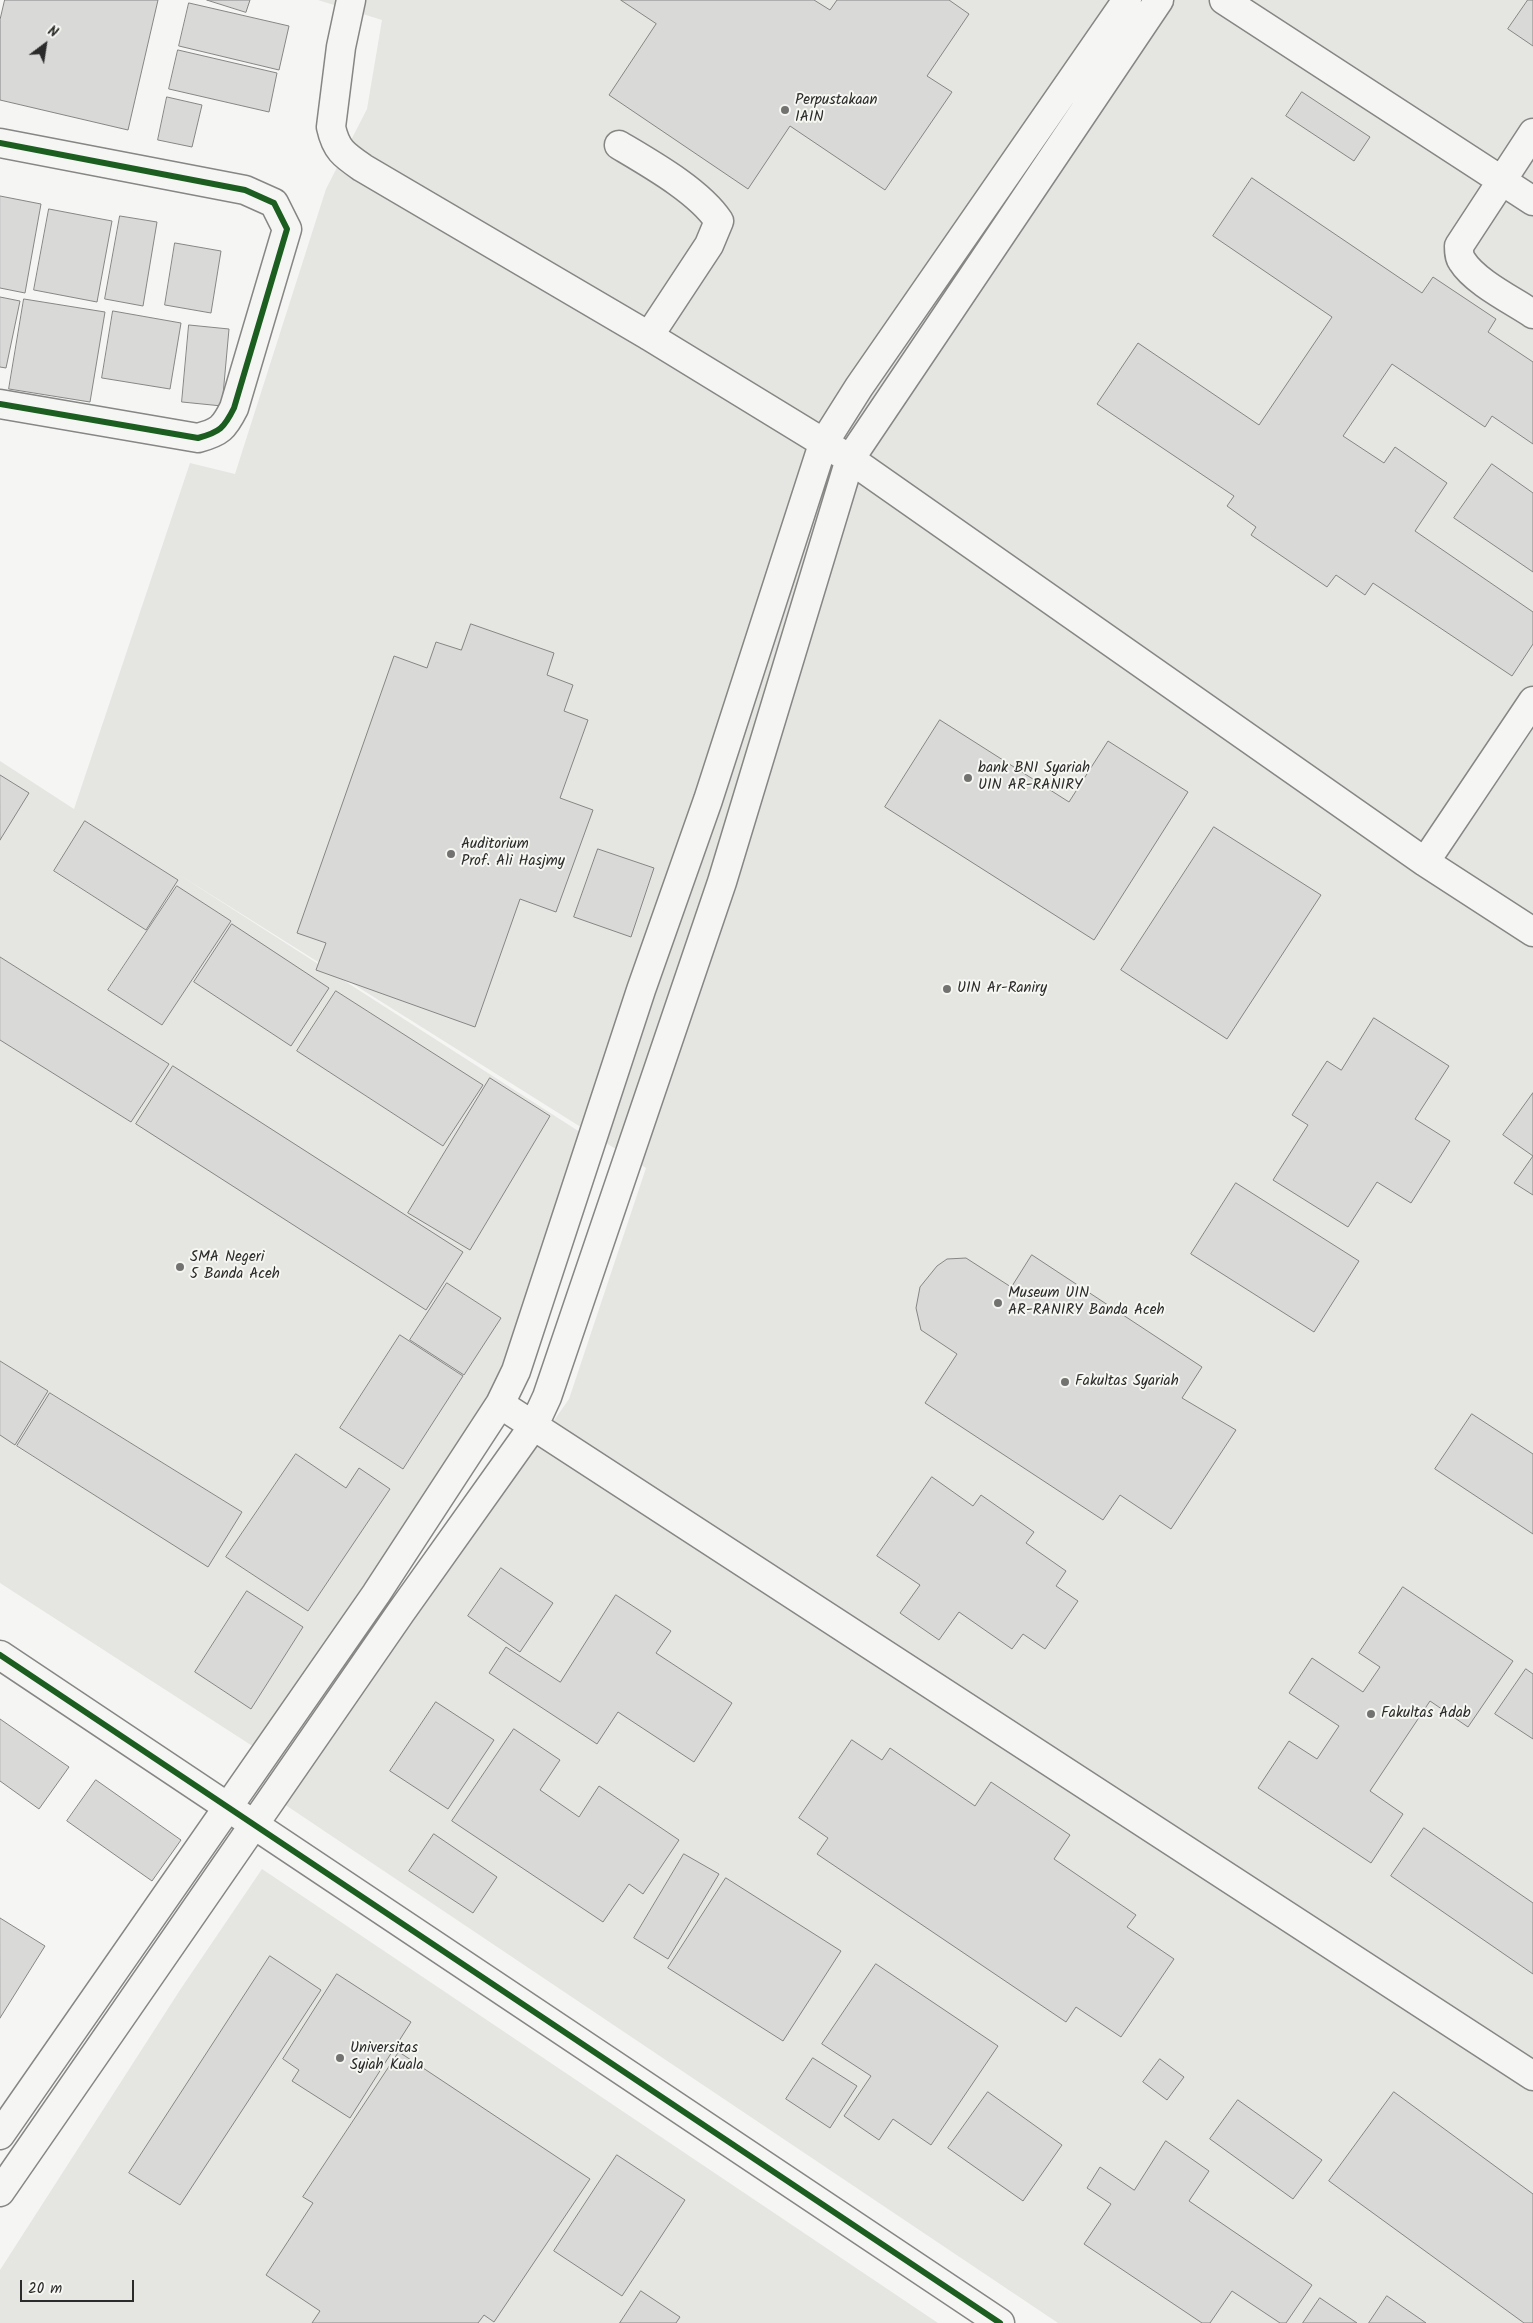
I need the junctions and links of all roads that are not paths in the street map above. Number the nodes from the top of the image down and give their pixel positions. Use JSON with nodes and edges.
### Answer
{"nodes":[{"id":1,"x":351,"y":0,"type":"edge"},
{"id":2,"x":1126,"y":0,"type":"edge"},
{"id":3,"x":1158,"y":0,"type":"edge"},
{"id":4,"x":1224,"y":0,"type":"edge"},
{"id":5,"x":1533,"y":133,"type":"edge"},
{"id":6,"x":0,"y":143,"type":"edge"},
{"id":7,"x":619,"y":145,"type":"dead end"},
{"id":8,"x":1502,"y":179,"type":"junction"},
{"id":9,"x":1533,"y":200,"type":"edge"},
{"id":10,"x":1533,"y":314,"type":"edge"},
{"id":11,"x":649,"y":336,"type":"junction"},
{"id":12,"x":0,"y":404,"type":"edge"},
{"id":13,"x":823,"y":444,"type":"junction"},
{"id":14,"x":850,"y":459,"type":"junction"},
{"id":15,"x":1533,"y":701,"type":"edge"},
{"id":16,"x":708,"y":800,"type":"junction"},
{"id":17,"x":744,"y":812,"type":"junction"},
{"id":18,"x":1425,"y":862,"type":"junction"},
{"id":19,"x":1533,"y":932,"type":"edge"},
{"id":20,"x":641,"y":990,"type":"junction"},
{"id":21,"x":681,"y":1003,"type":"junction"},
{"id":22,"x":500,"y":1404,"type":"junction"},
{"id":23,"x":534,"y":1426,"type":"junction"},
{"id":24,"x":376,"y":1594,"type":"junction"},
{"id":25,"x":401,"y":1612,"type":"junction"},
{"id":26,"x":0,"y":1655,"type":"edge"},
{"id":27,"x":228,"y":1805,"type":"junction"},
{"id":28,"x":255,"y":1825,"type":"junction"},
{"id":29,"x":1533,"y":2076,"type":"edge"},
{"id":30,"x":0,"y":2135,"type":"edge"},
{"id":31,"x":0,"y":2192,"type":"edge"},
{"id":32,"x":1000,"y":2323,"type":"edge"}],
"edges":[{"from":1,"to":11,"type":"street"},
{"from":2,"to":13,"type":"street"},
{"from":3,"to":14,"type":"street"},
{"from":4,"to":8,"type":"street"},
{"from":5,"to":8,"type":"street"},
{"from":6,"to":12,"type":"street"},
{"from":7,"to":11,"type":"street"},
{"from":8,"to":9,"type":"street"},
{"from":8,"to":10,"type":"street"},
{"from":11,"to":13,"type":"street"},
{"from":13,"to":14,"type":"street"},
{"from":13,"to":16,"type":"street"},
{"from":14,"to":17,"type":"street"},
{"from":14,"to":18,"type":"street"},
{"from":15,"to":18,"type":"street"},
{"from":16,"to":17,"type":"street"},
{"from":16,"to":20,"type":"street"},
{"from":17,"to":21,"type":"street"},
{"from":18,"to":19,"type":"street"},
{"from":20,"to":21,"type":"street"},
{"from":20,"to":22,"type":"street"},
{"from":21,"to":23,"type":"street"},
{"from":22,"to":23,"type":"street"},
{"from":22,"to":24,"type":"street"},
{"from":23,"to":25,"type":"street"},
{"from":23,"to":29,"type":"street"},
{"from":24,"to":25,"type":"street"},
{"from":24,"to":27,"type":"street"},
{"from":25,"to":28,"type":"street"},
{"from":26,"to":27,"type":"street"},
{"from":27,"to":28,"type":"street"},
{"from":27,"to":30,"type":"street"},
{"from":28,"to":31,"type":"street"},
{"from":28,"to":32,"type":"street"}]}
